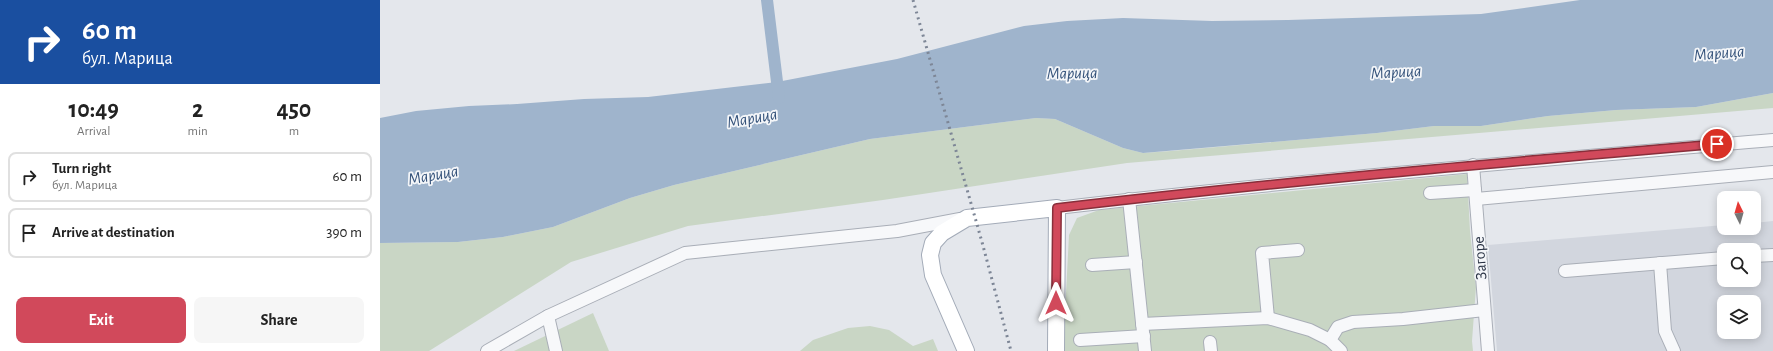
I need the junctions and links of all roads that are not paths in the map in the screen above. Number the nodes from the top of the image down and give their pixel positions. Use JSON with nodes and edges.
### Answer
{"nodes":[{"id":1,"x":1773,"y":140,"type":"edge"},
{"id":2,"x":1473,"y":165,"type":"junction"},
{"id":3,"x":1773,"y":172,"type":"edge"},
{"id":4,"x":1430,"y":193,"type":"dead end"},
{"id":5,"x":1475,"y":195,"type":"junction"},
{"id":6,"x":1129,"y":199,"type":"junction"},
{"id":7,"x":1057,"y":208,"type":"junction"},
{"id":8,"x":967,"y":218,"type":"junction"},
{"id":9,"x":1298,"y":250,"type":"dead end"},
{"id":10,"x":1773,"y":255,"type":"edge"},
{"id":11,"x":1761,"y":256,"type":"edge"},
{"id":12,"x":1717,"y":259,"type":"edge"},
{"id":13,"x":1136,"y":262,"type":"junction"},
{"id":14,"x":1660,"y":263,"type":"junction"},
{"id":15,"x":1092,"y":265,"type":"dead end"},
{"id":16,"x":1565,"y":271,"type":"dead end"},
{"id":17,"x":1484,"y":310,"type":"junction"},
{"id":18,"x":548,"y":316,"type":"junction"},
{"id":19,"x":1268,"y":318,"type":"junction"},
{"id":20,"x":1143,"y":330,"type":"junction"},
{"id":21,"x":1080,"y":340,"type":"dead end"},
{"id":22,"x":1330,"y":340,"type":"junction"},
{"id":23,"x":487,"y":351,"type":"edge"},
{"id":24,"x":556,"y":351,"type":"edge"},
{"id":25,"x":966,"y":351,"type":"edge"},
{"id":26,"x":1056,"y":351,"type":"edge"},
{"id":27,"x":1145,"y":351,"type":"edge"},
{"id":28,"x":1340,"y":351,"type":"edge"},
{"id":29,"x":1488,"y":351,"type":"edge"},
{"id":30,"x":1674,"y":351,"type":"edge"}],
"edges":[{"from":1,"to":2,"type":"street"},
{"from":2,"to":5,"type":"street","name":"Загоре"},
{"from":2,"to":6,"type":"street"},
{"from":3,"to":5,"type":"street"},
{"from":4,"to":5,"type":"street"},
{"from":5,"to":17,"type":"street","name":"Загоре"},
{"from":6,"to":7,"type":"street"},
{"from":6,"to":13,"type":"street"},
{"from":7,"to":8,"type":"main road"},
{"from":7,"to":26,"type":"main road"},
{"from":8,"to":18,"type":"street"},
{"from":8,"to":25,"type":"main road"},
{"from":9,"to":19,"type":"street"},
{"from":10,"to":11,"type":"street"},
{"from":12,"to":14,"type":"street"},
{"from":13,"to":15,"type":"street"},
{"from":13,"to":20,"type":"street"},
{"from":14,"to":16,"type":"street"},
{"from":14,"to":30,"type":"street"},
{"from":17,"to":22,"type":"street"},
{"from":17,"to":29,"type":"street","name":"Загоре"},
{"from":18,"to":23,"type":"street"},
{"from":18,"to":24,"type":"street"},
{"from":19,"to":20,"type":"street"},
{"from":19,"to":22,"type":"street"},
{"from":20,"to":21,"type":"street"},
{"from":20,"to":27,"type":"street"},
{"from":22,"to":28,"type":"street"}]}
